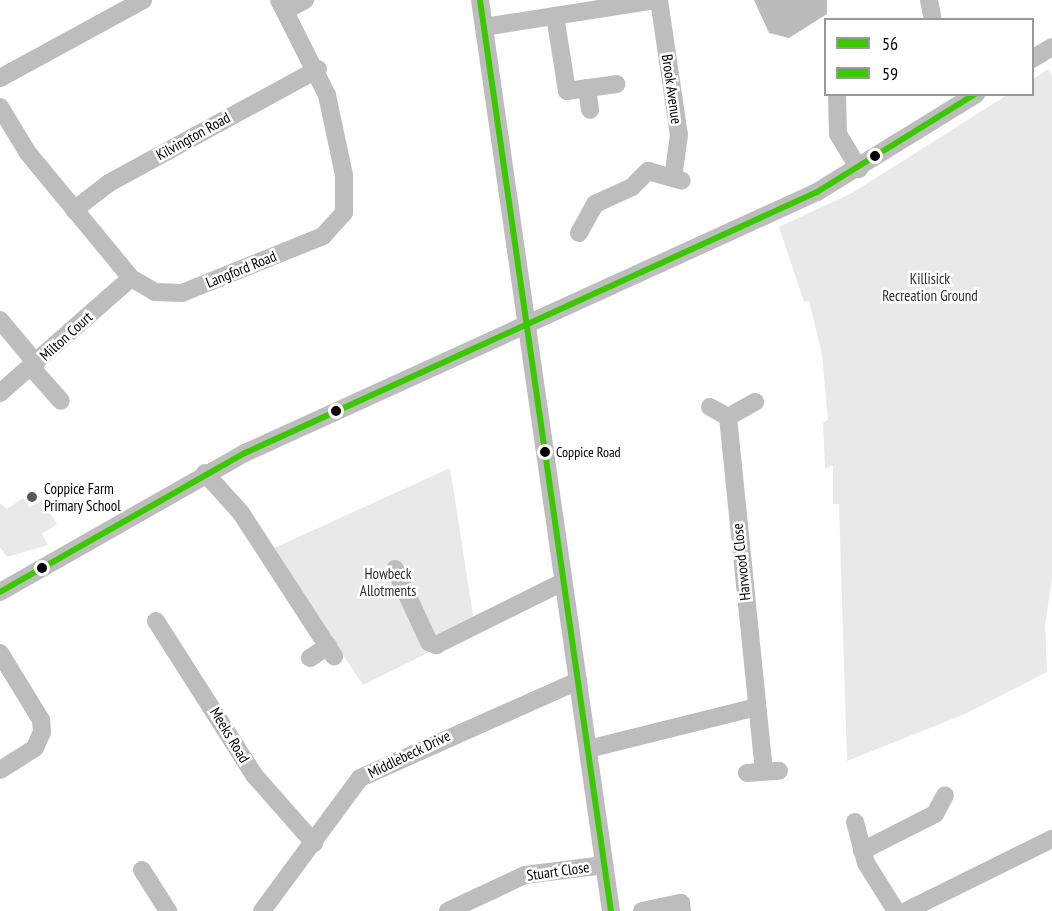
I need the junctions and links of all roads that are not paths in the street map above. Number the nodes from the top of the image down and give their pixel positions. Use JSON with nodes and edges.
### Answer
{"nodes":[{"id":1,"x":305,"y":0,"type":"edge"},
{"id":2,"x":480,"y":0,"type":"edge"},
{"id":3,"x":658,"y":0,"type":"edge"},
{"id":4,"x":929,"y":0,"type":"edge"},
{"id":5,"x":131,"y":3,"type":"edge"},
{"id":6,"x":282,"y":5,"type":"edge"},
{"id":7,"x":564,"y":10,"type":"edge"},
{"id":8,"x":933,"y":18,"type":"edge"},
{"id":9,"x":484,"y":27,"type":"junction"},
{"id":10,"x":1052,"y":47,"type":"edge"},
{"id":11,"x":1034,"y":58,"type":"edge"},
{"id":12,"x":318,"y":69,"type":"junction"},
{"id":13,"x":0,"y":78,"type":"edge"},
{"id":14,"x":617,"y":84,"type":"dead end"},
{"id":15,"x":587,"y":88,"type":"junction"},
{"id":16,"x":837,"y":96,"type":"edge"},
{"id":17,"x":973,"y":96,"type":"edge"},
{"id":18,"x":0,"y":107,"type":"edge"},
{"id":19,"x":590,"y":110,"type":"dead end"},
{"id":20,"x":859,"y":169,"type":"junction"},
{"id":21,"x":74,"y":210,"type":"junction"},
{"id":22,"x":579,"y":233,"type":"dead end"},
{"id":23,"x":132,"y":278,"type":"junction"},
{"id":24,"x":0,"y":320,"type":"edge"},
{"id":25,"x":526,"y":324,"type":"junction"},
{"id":26,"x":34,"y":365,"type":"junction"},
{"id":27,"x":0,"y":393,"type":"edge"},
{"id":28,"x":61,"y":401,"type":"dead end"},
{"id":29,"x":755,"y":402,"type":"dead end"},
{"id":30,"x":710,"y":407,"type":"dead end"},
{"id":31,"x":728,"y":417,"type":"junction"},
{"id":32,"x":205,"y":473,"type":"junction"},
{"id":33,"x":395,"y":569,"type":"dead end"},
{"id":34,"x":563,"y":582,"type":"junction"},
{"id":35,"x":0,"y":592,"type":"edge"},
{"id":36,"x":156,"y":621,"type":"dead end"},
{"id":37,"x":0,"y":652,"type":"edge"},
{"id":38,"x":310,"y":658,"type":"dead end"},
{"id":39,"x":578,"y":681,"type":"junction"},
{"id":40,"x":757,"y":707,"type":"junction"},
{"id":41,"x":588,"y":749,"type":"junction"},
{"id":42,"x":0,"y":770,"type":"edge"},
{"id":43,"x":763,"y":772,"type":"dead end"},
{"id":44,"x":945,"y":795,"type":"dead end"},
{"id":45,"x":855,"y":822,"type":"dead end"},
{"id":46,"x":1052,"y":839,"type":"edge"},
{"id":47,"x":314,"y":843,"type":"junction"},
{"id":48,"x":862,"y":851,"type":"junction"},
{"id":49,"x":604,"y":865,"type":"junction"},
{"id":50,"x":141,"y":870,"type":"dead end"},
{"id":51,"x":168,"y":911,"type":"edge"},
{"id":52,"x":262,"y":911,"type":"edge"},
{"id":53,"x":448,"y":911,"type":"edge"},
{"id":54,"x":610,"y":911,"type":"edge"},
{"id":55,"x":642,"y":911,"type":"edge"},
{"id":56,"x":682,"y":911,"type":"edge"},
{"id":57,"x":896,"y":911,"type":"edge"},
{"id":58,"x":906,"y":911,"type":"edge"}],
"edges":[{"from":1,"to":6,"type":"street"},
{"from":2,"to":9,"type":"street"},
{"from":3,"to":7,"type":"street","name":"Brook Avenue"},
{"from":3,"to":22,"type":"street","name":"Brook Avenue"},
{"from":4,"to":8,"type":"street"},
{"from":5,"to":13,"type":"street"},
{"from":6,"to":12,"type":"street","name":"Langford Road"},
{"from":7,"to":9,"type":"street","name":"Brook Avenue"},
{"from":7,"to":15,"type":"street"},
{"from":9,"to":25,"type":"street"},
{"from":10,"to":11,"type":"street"},
{"from":12,"to":21,"type":"street","name":"Kilvington Road"},
{"from":12,"to":23,"type":"street","name":"Langford Road"},
{"from":14,"to":15,"type":"street"},
{"from":15,"to":19,"type":"street"},
{"from":16,"to":20,"type":"street"},
{"from":17,"to":20,"type":"street"},
{"from":18,"to":21,"type":"street","name":"Langford Road"},
{"from":20,"to":25,"type":"street"},
{"from":21,"to":23,"type":"street","name":"Langford Road"},
{"from":23,"to":26,"type":"street","name":"Milton Court"},
{"from":24,"to":26,"type":"street"},
{"from":25,"to":32,"type":"street"},
{"from":25,"to":34,"type":"street"},
{"from":26,"to":27,"type":"street","name":"Milton Court"},
{"from":26,"to":28,"type":"street"},
{"from":29,"to":31,"type":"street"},
{"from":30,"to":31,"type":"street"},
{"from":31,"to":40,"type":"street","name":"Harwood Close"},
{"from":32,"to":35,"type":"street"},
{"from":32,"to":38,"type":"street"},
{"from":33,"to":34,"type":"street"},
{"from":34,"to":39,"type":"street"},
{"from":36,"to":47,"type":"street","name":"Meeks Road"},
{"from":37,"to":42,"type":"street"},
{"from":39,"to":41,"type":"street"},
{"from":39,"to":47,"type":"street","name":"Middlebeck Drive"},
{"from":40,"to":41,"type":"street"},
{"from":40,"to":43,"type":"street","name":"Harwood Close"},
{"from":41,"to":49,"type":"street"},
{"from":44,"to":48,"type":"street"},
{"from":45,"to":48,"type":"street"},
{"from":46,"to":58,"type":"street"},
{"from":47,"to":52,"type":"street","name":"Middlebeck Drive"},
{"from":48,"to":57,"type":"street"},
{"from":49,"to":53,"type":"street","name":"Stuart Close"},
{"from":49,"to":54,"type":"street"},
{"from":50,"to":51,"type":"street"},
{"from":55,"to":56,"type":"street"}]}
